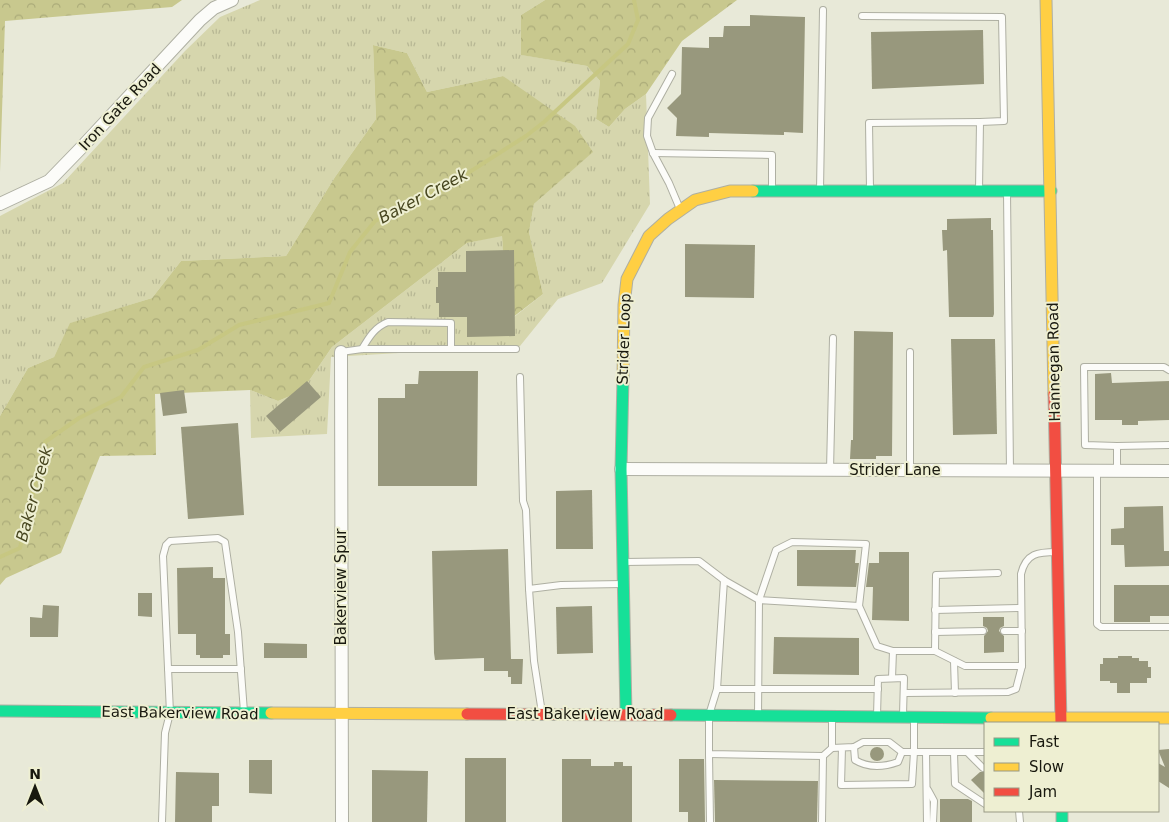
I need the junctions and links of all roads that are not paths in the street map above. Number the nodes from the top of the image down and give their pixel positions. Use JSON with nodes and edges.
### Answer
{"nodes":[{"id":1,"x":232,"y":0,"type":"edge"},
{"id":2,"x":1046,"y":0,"type":"edge"},
{"id":3,"x":823,"y":10,"type":"dead end"},
{"id":4,"x":862,"y":16,"type":"dead end"},
{"id":5,"x":672,"y":74,"type":"dead end"},
{"id":6,"x":980,"y":122,"type":"junction"},
{"id":7,"x":653,"y":153,"type":"junction"},
{"id":8,"x":772,"y":191,"type":"junction"},
{"id":9,"x":820,"y":191,"type":"junction"},
{"id":10,"x":870,"y":191,"type":"junction"},
{"id":11,"x":979,"y":191,"type":"junction"},
{"id":12,"x":1007,"y":191,"type":"junction"},
{"id":13,"x":1051,"y":191,"type":"junction"},
{"id":14,"x":0,"y":204,"type":"edge"},
{"id":15,"x":680,"y":210,"type":"junction"},
{"id":16,"x":833,"y":338,"type":"dead end"},
{"id":17,"x":362,"y":349,"type":"junction"},
{"id":18,"x":451,"y":349,"type":"junction"},
{"id":19,"x":516,"y":349,"type":"dead end"},
{"id":20,"x":340,"y":352,"type":"joint"},
{"id":21,"x":910,"y":352,"type":"dead end"},
{"id":22,"x":1169,"y":370,"type":"edge"},
{"id":23,"x":520,"y":377,"type":"dead end"},
{"id":24,"x":1169,"y":445,"type":"edge"},
{"id":25,"x":1117,"y":446,"type":"junction"},
{"id":26,"x":621,"y":469,"type":"junction"},
{"id":27,"x":830,"y":470,"type":"junction"},
{"id":28,"x":910,"y":470,"type":"junction"},
{"id":29,"x":1010,"y":471,"type":"junction"},
{"id":30,"x":1057,"y":471,"type":"junction"},
{"id":31,"x":1097,"y":471,"type":"junction"},
{"id":32,"x":1117,"y":471,"type":"junction"},
{"id":33,"x":1169,"y":471,"type":"edge"},
{"id":34,"x":1058,"y":552,"type":"junction"},
{"id":35,"x":623,"y":562,"type":"junction"},
{"id":36,"x":998,"y":573,"type":"dead end"},
{"id":37,"x":724,"y":580,"type":"junction"},
{"id":38,"x":624,"y":584,"type":"junction"},
{"id":39,"x":530,"y":589,"type":"junction"},
{"id":40,"x":759,"y":600,"type":"junction"},
{"id":41,"x":859,"y":606,"type":"junction"},
{"id":42,"x":1021,"y":608,"type":"junction"},
{"id":43,"x":935,"y":610,"type":"junction"},
{"id":44,"x":1169,"y":627,"type":"edge"},
{"id":45,"x":984,"y":631,"type":"dead end"},
{"id":46,"x":1004,"y":631,"type":"dead end"},
{"id":47,"x":1022,"y":631,"type":"junction"},
{"id":48,"x":935,"y":632,"type":"junction"},
{"id":49,"x":893,"y":651,"type":"junction"},
{"id":50,"x":935,"y":651,"type":"junction"},
{"id":51,"x":954,"y":661,"type":"junction"},
{"id":52,"x":1022,"y":666,"type":"junction"},
{"id":53,"x":168,"y":669,"type":"junction"},
{"id":54,"x":240,"y":669,"type":"junction"},
{"id":55,"x":892,"y":678,"type":"junction"},
{"id":56,"x":878,"y":688,"type":"junction"},
{"id":57,"x":717,"y":689,"type":"junction"},
{"id":58,"x":758,"y":689,"type":"junction"},
{"id":59,"x":904,"y":693,"type":"junction"},
{"id":60,"x":955,"y":693,"type":"junction"},
{"id":61,"x":0,"y":711,"type":"edge"},
{"id":62,"x":170,"y":713,"type":"junction"},
{"id":63,"x":244,"y":714,"type":"junction"},
{"id":64,"x":342,"y":714,"type":"junction"},
{"id":65,"x":542,"y":714,"type":"junction"},
{"id":66,"x":626,"y":714,"type":"junction"},
{"id":67,"x":710,"y":715,"type":"junction"},
{"id":68,"x":758,"y":715,"type":"junction"},
{"id":69,"x":832,"y":716,"type":"junction"},
{"id":70,"x":877,"y":717,"type":"junction"},
{"id":71,"x":909,"y":718,"type":"junction"},
{"id":72,"x":1169,"y":718,"type":"edge"},
{"id":73,"x":1061,"y":721,"type":"edge"},
{"id":74,"x":854,"y":747,"type":"junction"},
{"id":75,"x":832,"y":748,"type":"junction"},
{"id":76,"x":842,"y":748,"type":"junction"},
{"id":77,"x":902,"y":752,"type":"junction"},
{"id":78,"x":914,"y":752,"type":"junction"},
{"id":79,"x":926,"y":752,"type":"junction"},
{"id":80,"x":984,"y":752,"type":"edge"},
{"id":81,"x":954,"y":753,"type":"junction"},
{"id":82,"x":968,"y":753,"type":"junction"},
{"id":83,"x":710,"y":754,"type":"junction"},
{"id":84,"x":823,"y":756,"type":"junction"},
{"id":85,"x":984,"y":768,"type":"dead end"},
{"id":86,"x":927,"y":789,"type":"junction"},
{"id":87,"x":984,"y":803,"type":"edge"},
{"id":88,"x":162,"y":822,"type":"edge"},
{"id":89,"x":342,"y":822,"type":"edge"},
{"id":90,"x":710,"y":822,"type":"edge"},
{"id":91,"x":822,"y":822,"type":"edge"},
{"id":92,"x":927,"y":822,"type":"edge"},
{"id":93,"x":933,"y":822,"type":"edge"}],
"edges":[{"from":1,"to":14,"type":"street","name":"Iron Gate Road"},
{"from":2,"to":13,"type":"main road","name":"Hannegan Road"},
{"from":3,"to":9,"type":"lane"},
{"from":4,"to":6,"type":"lane"},
{"from":5,"to":7,"type":"lane"},
{"from":6,"to":10,"type":"lane"},
{"from":6,"to":11,"type":"lane"},
{"from":7,"to":8,"type":"lane"},
{"from":7,"to":15,"type":"lane"},
{"from":8,"to":9,"type":"main road","name":"Strider Loop"},
{"from":8,"to":15,"type":"main road","name":"Strider Loop"},
{"from":9,"to":10,"type":"main road","name":"Strider Loop"},
{"from":10,"to":11,"type":"main road","name":"Strider Loop"},
{"from":11,"to":12,"type":"main road","name":"Strider Loop"},
{"from":12,"to":13,"type":"main road","name":"Strider Loop"},
{"from":12,"to":29,"type":"lane"},
{"from":13,"to":30,"type":"main road","name":"Hannegan Road"},
{"from":15,"to":26,"type":"main road","name":"Strider Loop"},
{"from":16,"to":27,"type":"lane"},
{"from":17,"to":18,"type":"lane"},
{"from":17,"to":18,"type":"lane"},
{"from":17,"to":20,"type":"lane"},
{"from":18,"to":19,"type":"lane"},
{"from":20,"to":64,"type":"street","name":"Bakerview Spur"},
{"from":21,"to":28,"type":"lane"},
{"from":22,"to":25,"type":"lane"},
{"from":23,"to":39,"type":"lane"},
{"from":24,"to":25,"type":"lane"},
{"from":25,"to":32,"type":"lane"},
{"from":26,"to":27,"type":"street","name":"Strider Lane"},
{"from":26,"to":35,"type":"main road","name":"Strider Loop"},
{"from":27,"to":28,"type":"street","name":"Strider Lane"},
{"from":28,"to":29,"type":"street","name":"Strider Lane"},
{"from":29,"to":30,"type":"street","name":"Strider Lane"},
{"from":30,"to":31,"type":"street","name":"Strider Lane"},
{"from":30,"to":34,"type":"main road","name":"Hannegan Road"},
{"from":31,"to":32,"type":"street","name":"Strider Lane"},
{"from":31,"to":44,"type":"lane"},
{"from":32,"to":33,"type":"street","name":"Strider Lane"},
{"from":34,"to":42,"type":"lane"},
{"from":34,"to":73,"type":"main road","name":"Hannegan Road"},
{"from":35,"to":37,"type":"lane"},
{"from":35,"to":38,"type":"main road","name":"Strider Loop"},
{"from":36,"to":43,"type":"lane"},
{"from":37,"to":40,"type":"lane"},
{"from":37,"to":57,"type":"lane"},
{"from":38,"to":39,"type":"lane"},
{"from":38,"to":66,"type":"main road","name":"Strider Loop"},
{"from":39,"to":65,"type":"lane"},
{"from":40,"to":41,"type":"lane"},
{"from":40,"to":41,"type":"lane"},
{"from":40,"to":58,"type":"lane"},
{"from":41,"to":49,"type":"lane"},
{"from":42,"to":43,"type":"lane"},
{"from":42,"to":47,"type":"lane"},
{"from":43,"to":48,"type":"lane"},
{"from":45,"to":48,"type":"lane"},
{"from":46,"to":47,"type":"lane"},
{"from":47,"to":52,"type":"lane"},
{"from":48,"to":50,"type":"lane"},
{"from":49,"to":50,"type":"lane"},
{"from":49,"to":55,"type":"lane"},
{"from":50,"to":51,"type":"lane"},
{"from":51,"to":52,"type":"lane"},
{"from":51,"to":60,"type":"lane"},
{"from":52,"to":60,"type":"lane"},
{"from":53,"to":54,"type":"lane"},
{"from":53,"to":54,"type":"lane"},
{"from":53,"to":62,"type":"lane"},
{"from":54,"to":63,"type":"lane"},
{"from":55,"to":56,"type":"lane"},
{"from":55,"to":59,"type":"lane"},
{"from":56,"to":58,"type":"lane"},
{"from":56,"to":70,"type":"lane"},
{"from":57,"to":58,"type":"lane"},
{"from":57,"to":67,"type":"lane"},
{"from":58,"to":68,"type":"lane"},
{"from":59,"to":60,"type":"lane"},
{"from":59,"to":71,"type":"lane"},
{"from":61,"to":62,"type":"main road","name":"East Bakerview Road"},
{"from":62,"to":63,"type":"main road","name":"East Bakerview Road"},
{"from":62,"to":88,"type":"lane"},
{"from":63,"to":64,"type":"main road","name":"East Bakerview Road"},
{"from":64,"to":65,"type":"main road","name":"East Bakerview Road"},
{"from":64,"to":89,"type":"street","name":"Bakerview Spur"},
{"from":65,"to":66,"type":"main road","name":"East Bakerview Road"},
{"from":66,"to":67,"type":"main road","name":"East Bakerview Road"},
{"from":67,"to":68,"type":"main road","name":"East Bakerview Road"},
{"from":67,"to":83,"type":"lane"},
{"from":68,"to":69,"type":"main road","name":"East Bakerview Road"},
{"from":69,"to":70,"type":"main road","name":"East Bakerview Road"},
{"from":69,"to":75,"type":"lane"},
{"from":70,"to":71,"type":"main road","name":"East Bakerview Road"},
{"from":71,"to":73,"type":"main road","name":"East Bakerview Road"},
{"from":71,"to":78,"type":"lane"},
{"from":72,"to":73,"type":"main road","name":"East Bakerview Road"},
{"from":74,"to":76,"type":"lane"},
{"from":74,"to":77,"type":"lane"},
{"from":74,"to":77,"type":"lane"},
{"from":75,"to":76,"type":"lane"},
{"from":75,"to":84,"type":"lane"},
{"from":76,"to":78,"type":"lane"},
{"from":77,"to":78,"type":"lane"},
{"from":78,"to":79,"type":"lane"},
{"from":79,"to":81,"type":"lane"},
{"from":79,"to":86,"type":"lane"},
{"from":80,"to":82,"type":"lane"},
{"from":81,"to":82,"type":"lane"},
{"from":81,"to":87,"type":"lane"},
{"from":82,"to":85,"type":"lane"},
{"from":83,"to":84,"type":"lane"},
{"from":83,"to":90,"type":"lane"},
{"from":84,"to":91,"type":"lane"},
{"from":86,"to":92,"type":"lane"},
{"from":86,"to":93,"type":"lane"}]}
